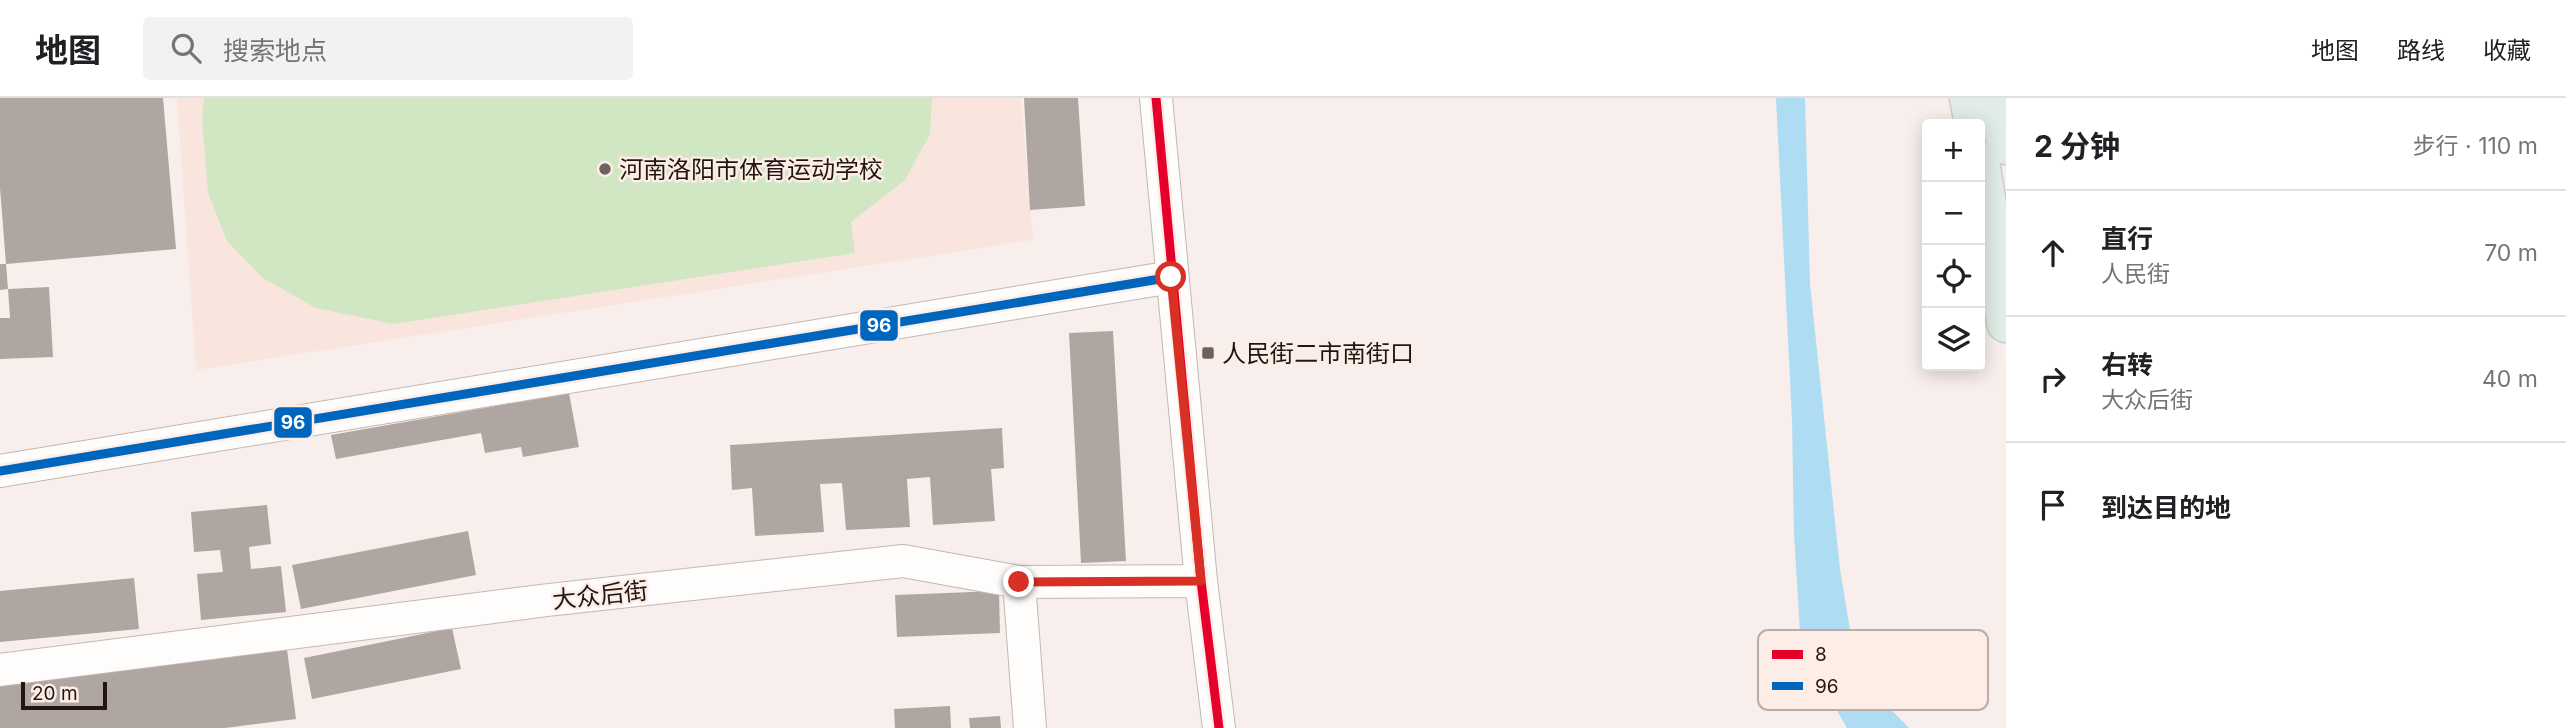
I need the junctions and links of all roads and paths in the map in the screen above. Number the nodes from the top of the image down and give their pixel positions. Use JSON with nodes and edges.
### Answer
{"nodes":[{"id":1,"x":1156,"y":98,"type":"edge"},
{"id":2,"x":1969,"y":98,"type":"edge"},
{"id":3,"x":1998,"y":98,"type":"edge"},
{"id":4,"x":1973,"y":119,"type":"edge"},
{"id":5,"x":2006,"y":145,"type":"edge"},
{"id":6,"x":1983,"y":182,"type":"edge"},
{"id":7,"x":1171,"y":277,"type":"junction"},
{"id":8,"x":2006,"y":323,"type":"edge"},
{"id":9,"x":0,"y":471,"type":"edge"},
{"id":10,"x":1201,"y":581,"type":"junction"},
{"id":11,"x":1019,"y":582,"type":"junction"},
{"id":12,"x":0,"y":670,"type":"edge"},
{"id":13,"x":1030,"y":728,"type":"edge"},
{"id":14,"x":1219,"y":728,"type":"edge"}],
"edges":[{"from":1,"to":7,"type":"street"},
{"from":2,"to":4,"type":"main road"},
{"from":3,"to":5,"type":"main road"},
{"from":6,"to":8,"type":"main road"},
{"from":7,"to":9,"type":"street"},
{"from":7,"to":10,"type":"street"},
{"from":10,"to":11,"type":"street","name":"大众后街"},
{"from":10,"to":14,"type":"street"},
{"from":11,"to":12,"type":"street","name":"大众后街"},
{"from":11,"to":13,"type":"street"}]}
